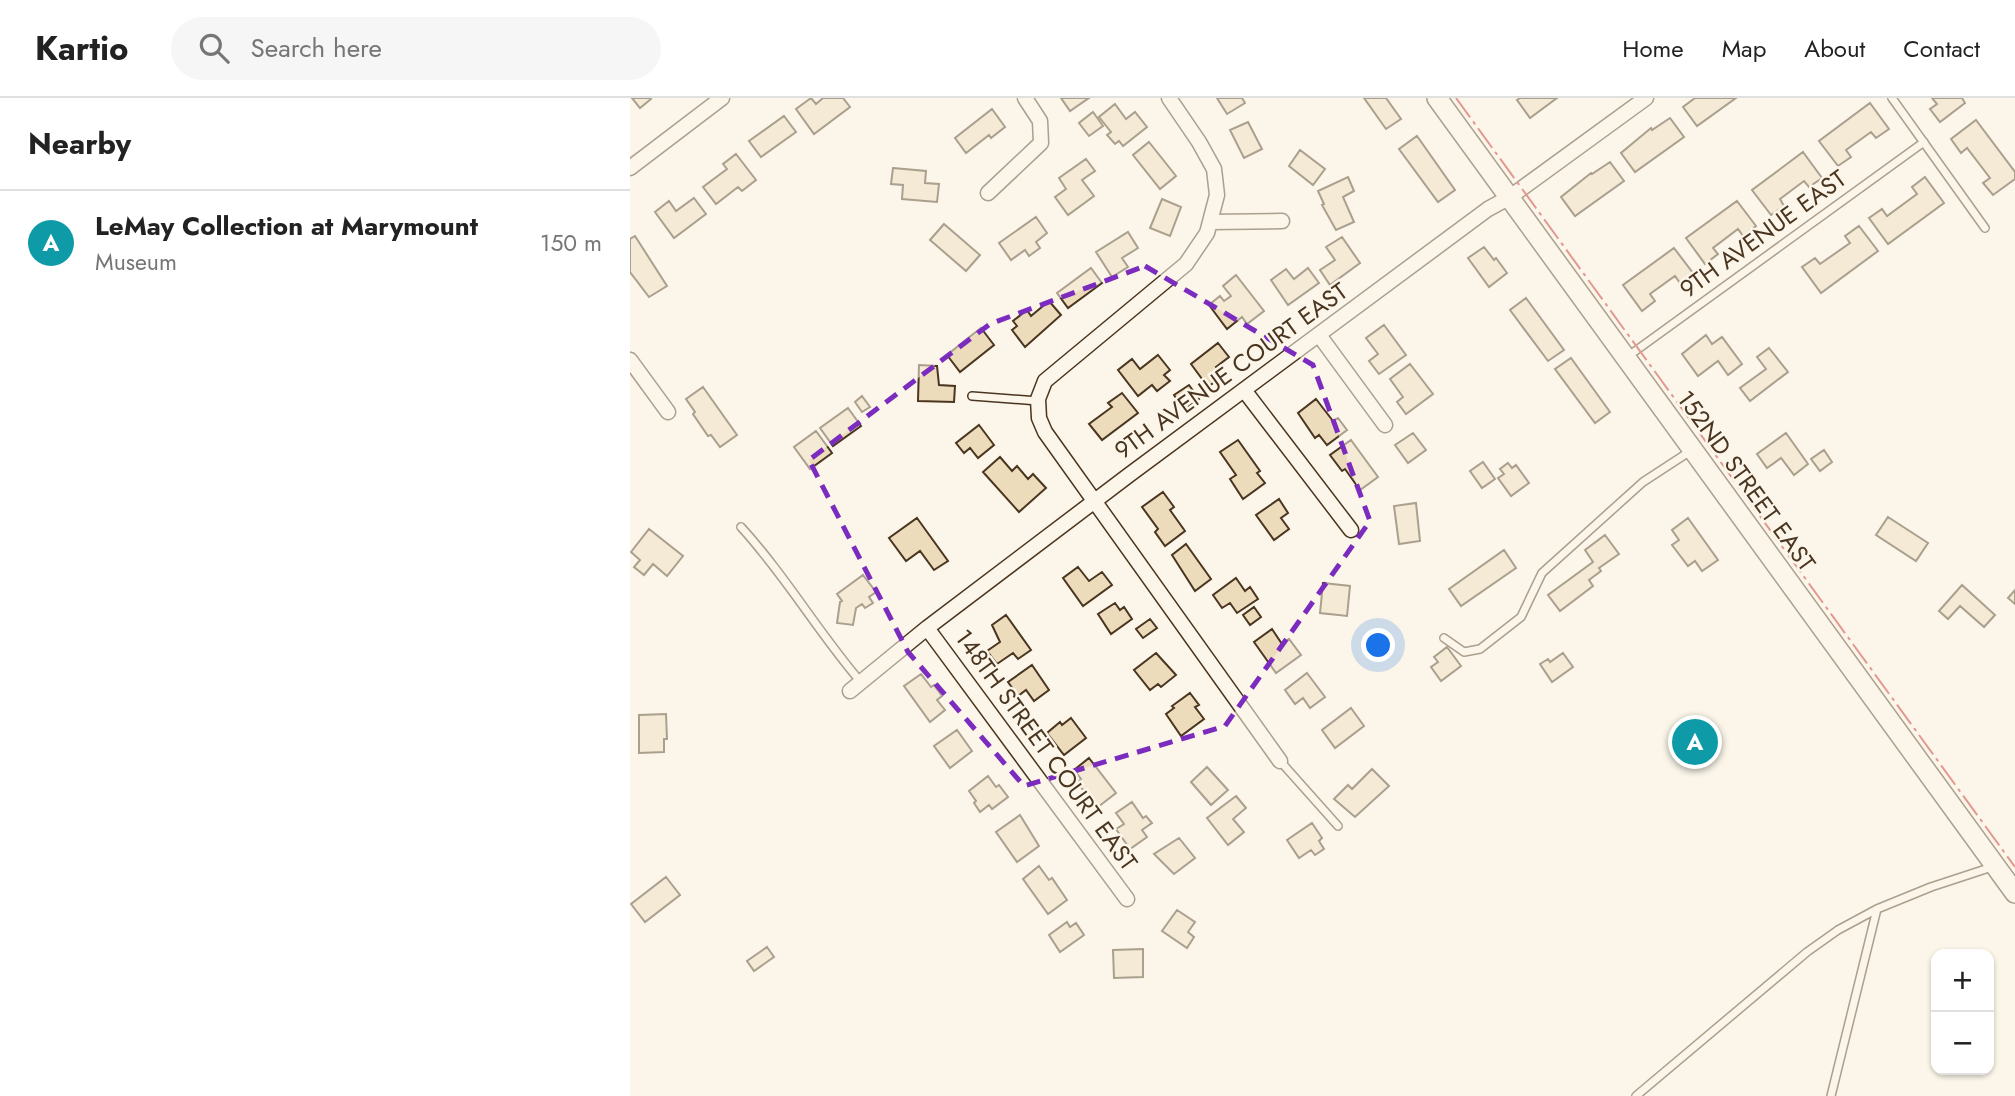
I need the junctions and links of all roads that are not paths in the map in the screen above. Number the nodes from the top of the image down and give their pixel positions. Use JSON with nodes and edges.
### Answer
{"nodes":[{"id":1,"x":722,"y":98,"type":"edge"},
{"id":2,"x":1025,"y":98,"type":"edge"},
{"id":3,"x":1169,"y":98,"type":"edge"},
{"id":4,"x":1437,"y":98,"type":"edge"},
{"id":5,"x":1646,"y":98,"type":"edge"},
{"id":6,"x":1892,"y":98,"type":"edge"},
{"id":7,"x":1923,"y":142,"type":"junction"},
{"id":8,"x":630,"y":168,"type":"edge"},
{"id":9,"x":988,"y":193,"type":"dead end"},
{"id":10,"x":1510,"y":197,"type":"junction"},
{"id":11,"x":1282,"y":221,"type":"dead end"},
{"id":12,"x":1211,"y":222,"type":"junction"},
{"id":13,"x":1985,"y":228,"type":"dead end"},
{"id":14,"x":1319,"y":335,"type":"junction"},
{"id":15,"x":1626,"y":358,"type":"junction"},
{"id":16,"x":630,"y":360,"type":"edge"},
{"id":17,"x":1244,"y":390,"type":"junction"},
{"id":18,"x":972,"y":396,"type":"dead end"},
{"id":19,"x":1038,"y":406,"type":"junction"},
{"id":20,"x":668,"y":412,"type":"dead end"},
{"id":21,"x":1385,"y":425,"type":"dead end"},
{"id":22,"x":1693,"y":450,"type":"junction"},
{"id":23,"x":1094,"y":502,"type":"junction"},
{"id":24,"x":740,"y":527,"type":"dead end"},
{"id":25,"x":1351,"y":530,"type":"dead end"},
{"id":26,"x":928,"y":628,"type":"junction"},
{"id":27,"x":1444,"y":638,"type":"dead end"},
{"id":28,"x":855,"y":686,"type":"joint"},
{"id":29,"x":1280,"y":761,"type":"joint"},
{"id":30,"x":1338,"y":826,"type":"dead end"},
{"id":31,"x":1996,"y":866,"type":"junction"},
{"id":32,"x":2015,"y":893,"type":"edge"},
{"id":33,"x":1127,"y":899,"type":"dead end"},
{"id":34,"x":1877,"y":909,"type":"junction"},
{"id":35,"x":1636,"y":1096,"type":"edge"},
{"id":36,"x":1831,"y":1096,"type":"edge"}],
"edges":[{"from":1,"to":8,"type":"street"},
{"from":2,"to":9,"type":"street"},
{"from":3,"to":12,"type":"street"},
{"from":4,"to":10,"type":"main road","name":"152ND STREET EAST"},
{"from":5,"to":10,"type":"street","name":"9TH AVENUE COURT EAST"},
{"from":6,"to":7,"type":"lane"},
{"from":7,"to":13,"type":"lane"},
{"from":7,"to":15,"type":"lane","name":"9TH AVENUE EAST"},
{"from":10,"to":14,"type":"street","name":"9TH AVENUE COURT EAST"},
{"from":10,"to":15,"type":"main road","name":"152ND STREET EAST"},
{"from":11,"to":12,"type":"street"},
{"from":12,"to":19,"type":"street"},
{"from":14,"to":17,"type":"street","name":"9TH AVENUE COURT EAST"},
{"from":14,"to":21,"type":"street"},
{"from":15,"to":22,"type":"main road","name":"152ND STREET EAST"},
{"from":16,"to":20,"type":"street"},
{"from":17,"to":23,"type":"street","name":"9TH AVENUE COURT EAST"},
{"from":17,"to":25,"type":"street"},
{"from":18,"to":19,"type":"lane"},
{"from":19,"to":23,"type":"street"},
{"from":22,"to":27,"type":"lane"},
{"from":22,"to":31,"type":"main road","name":"152ND STREET EAST"},
{"from":23,"to":26,"type":"street","name":"9TH AVENUE COURT EAST"},
{"from":23,"to":29,"type":"street"},
{"from":24,"to":28,"type":"lane"},
{"from":26,"to":28,"type":"street","name":"9TH AVENUE COURT EAST"},
{"from":26,"to":33,"type":"street","name":"148TH STREET COURT EAST"},
{"from":29,"to":30,"type":"lane"},
{"from":31,"to":32,"type":"main road","name":"152ND STREET EAST"},
{"from":31,"to":34,"type":"lane"},
{"from":34,"to":35,"type":"lane"},
{"from":34,"to":36,"type":"lane"}]}
